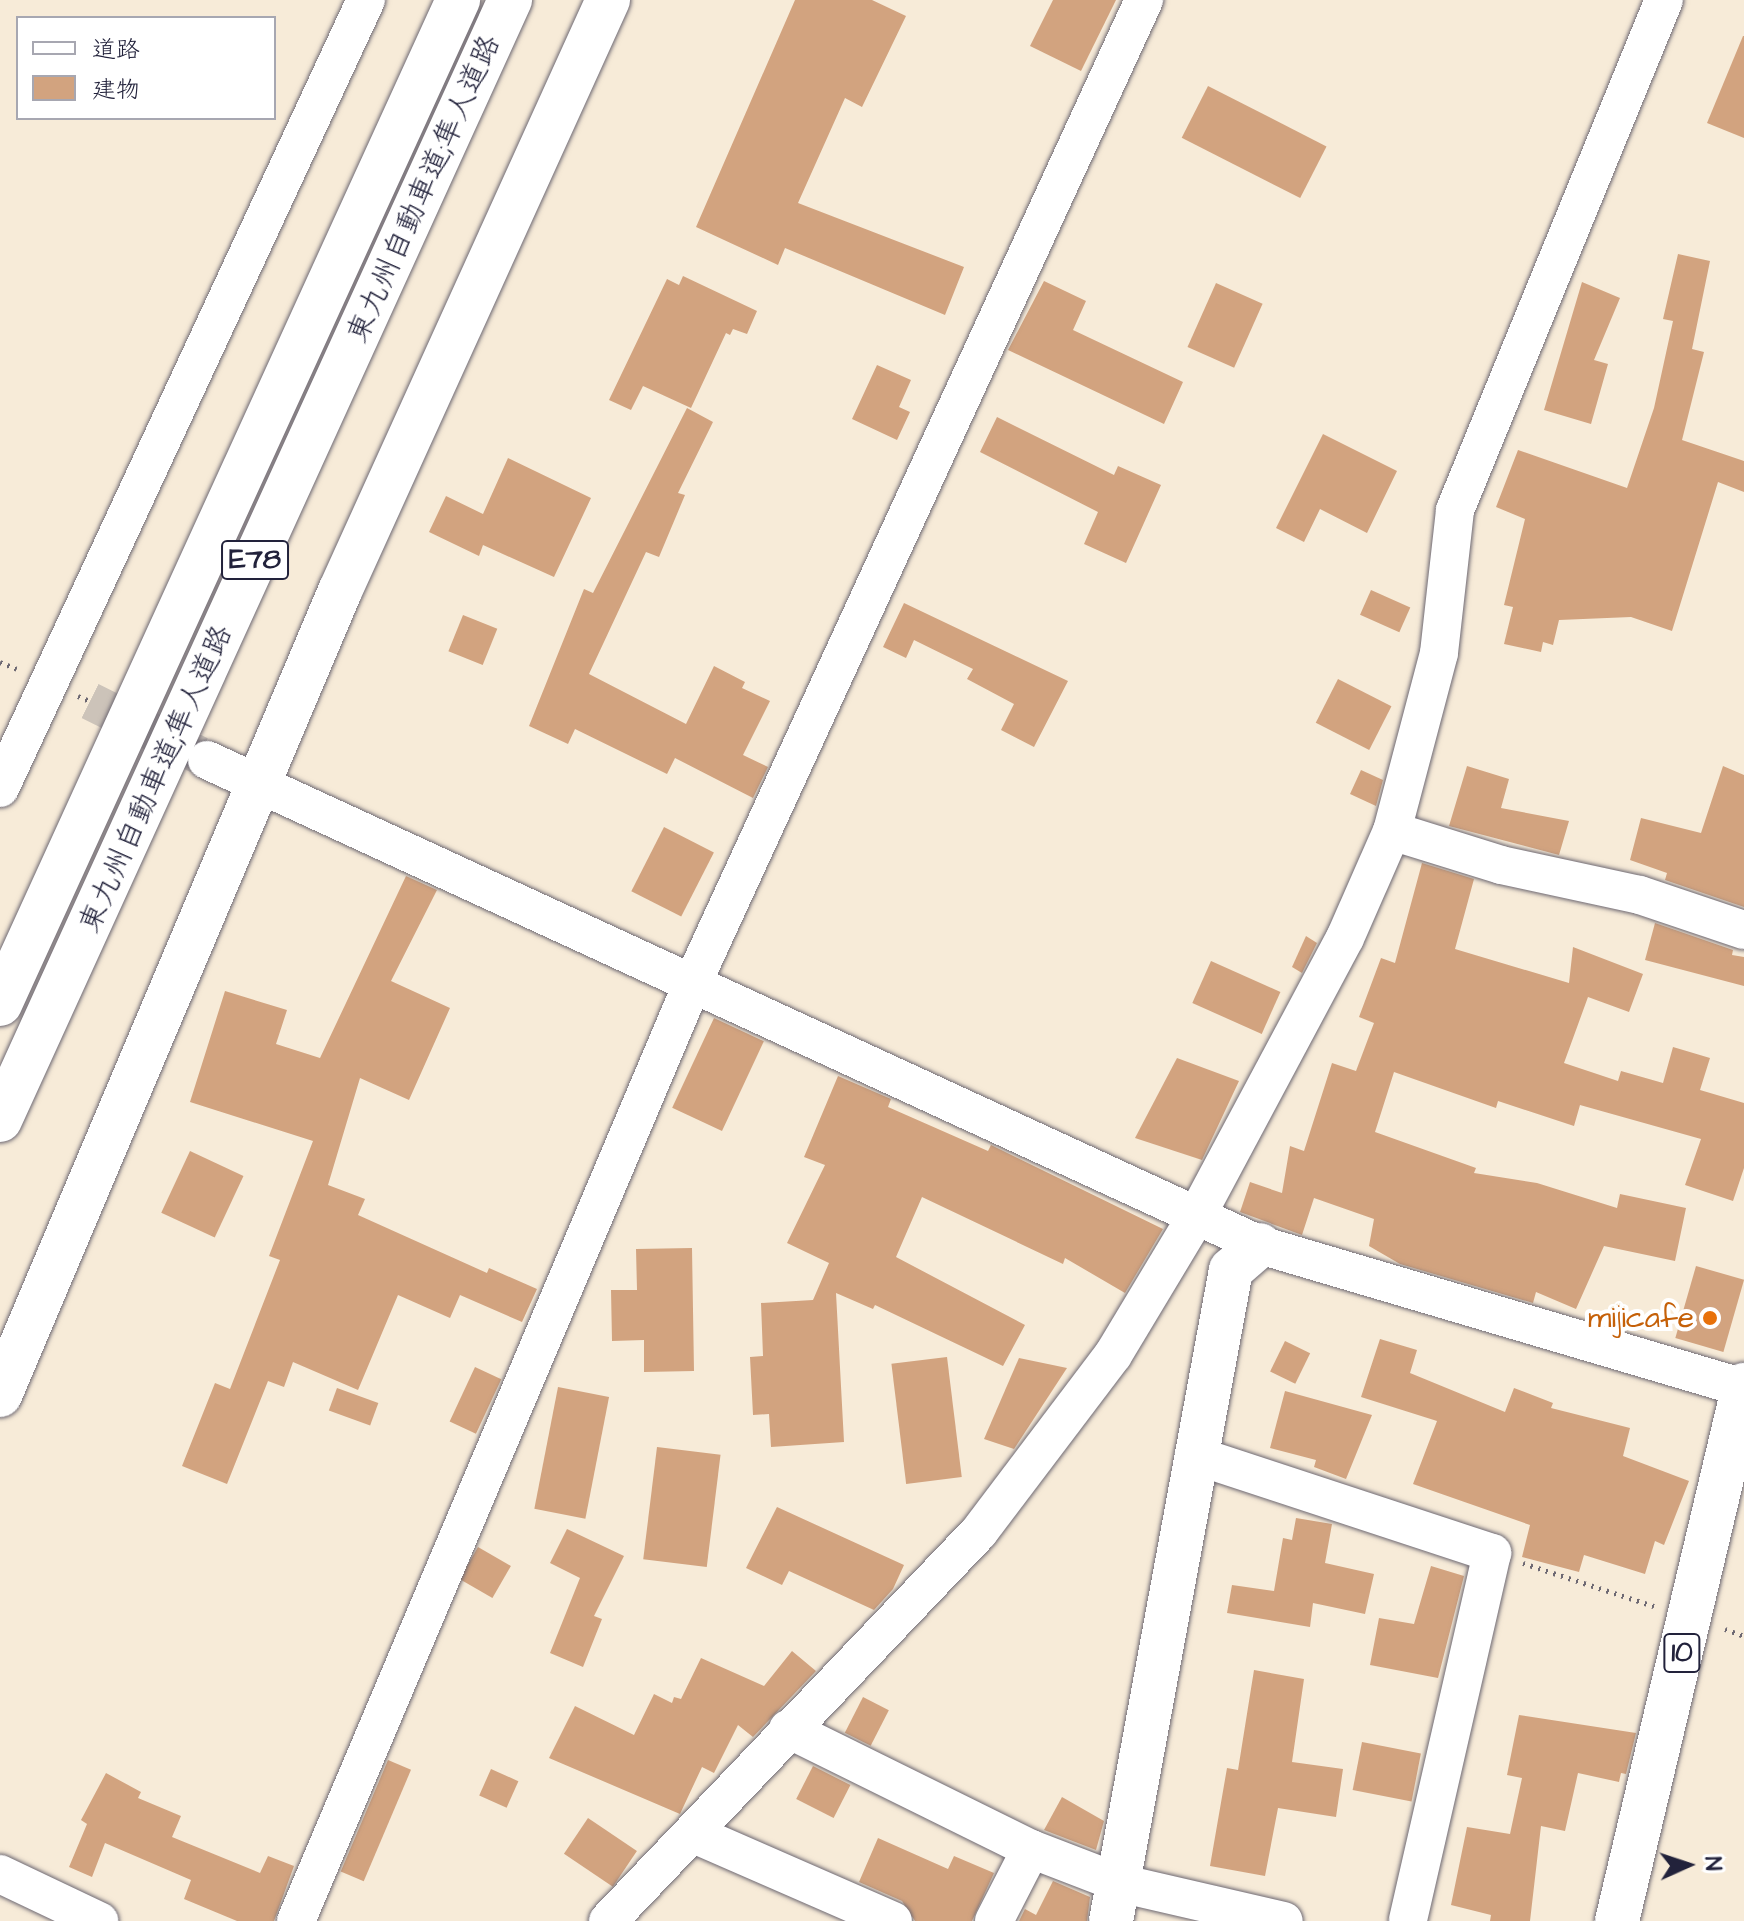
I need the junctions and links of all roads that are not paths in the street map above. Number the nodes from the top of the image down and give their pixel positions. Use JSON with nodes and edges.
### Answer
{"nodes":[{"id":1,"x":366,"y":0,"type":"edge"},
{"id":2,"x":458,"y":0,"type":"edge"},
{"id":3,"x":510,"y":0,"type":"edge"},
{"id":4,"x":608,"y":0,"type":"edge"},
{"id":5,"x":1144,"y":0,"type":"edge"},
{"id":6,"x":1664,"y":0,"type":"edge"},
{"id":7,"x":207,"y":760,"type":"tunnel mouth"},
{"id":8,"x":257,"y":784,"type":"junction"},
{"id":9,"x":0,"y":788,"type":"edge"},
{"id":10,"x":1392,"y":831,"type":"junction"},
{"id":11,"x":1744,"y":930,"type":"edge"},
{"id":12,"x":693,"y":982,"type":"junction"},
{"id":13,"x":0,"y":1004,"type":"edge"},
{"id":14,"x":0,"y":1120,"type":"edge"},
{"id":15,"x":1197,"y":1215,"type":"junction"},
{"id":16,"x":1260,"y":1245,"type":"junction"},
{"id":17,"x":1744,"y":1387,"type":"edge"},
{"id":18,"x":0,"y":1395,"type":"edge"},
{"id":19,"x":1194,"y":1455,"type":"junction"},
{"id":20,"x":788,"y":1729,"type":"junction"},
{"id":21,"x":694,"y":1834,"type":"junction"},
{"id":22,"x":1031,"y":1849,"type":"junction"},
{"id":23,"x":0,"y":1874,"type":"edge"},
{"id":24,"x":1115,"y":1902,"type":"edge"},
{"id":25,"x":99,"y":1921,"type":"edge"},
{"id":26,"x":296,"y":1921,"type":"edge"},
{"id":27,"x":608,"y":1921,"type":"edge"},
{"id":28,"x":893,"y":1921,"type":"edge"},
{"id":29,"x":994,"y":1921,"type":"edge"},
{"id":30,"x":1284,"y":1921,"type":"edge"},
{"id":31,"x":1408,"y":1921,"type":"edge"},
{"id":32,"x":1617,"y":1921,"type":"edge"}],
"edges":[{"from":1,"to":9,"type":"street"},
{"from":2,"to":13,"type":"main road","name":"東九州自動車道;隼人道路","number":"E78"},
{"from":3,"to":14,"type":"main road","name":"東九州自動車道;隼人道路","number":"E78"},
{"from":4,"to":8,"type":"main road"},
{"from":5,"to":12,"type":"street"},
{"from":6,"to":10,"type":"street"},
{"from":7,"to":8,"type":"street"},
{"from":8,"to":12,"type":"street"},
{"from":8,"to":18,"type":"main road"},
{"from":10,"to":11,"type":"street"},
{"from":10,"to":15,"type":"street"},
{"from":12,"to":15,"type":"street"},
{"from":12,"to":26,"type":"street"},
{"from":15,"to":16,"type":"street"},
{"from":15,"to":20,"type":"street"},
{"from":16,"to":17,"type":"street"},
{"from":16,"to":19,"type":"main road"},
{"from":17,"to":32,"type":"main road","number":"10"},
{"from":19,"to":24,"type":"main road"},
{"from":19,"to":31,"type":"street"},
{"from":20,"to":21,"type":"street"},
{"from":20,"to":22,"type":"street"},
{"from":21,"to":27,"type":"street"},
{"from":21,"to":28,"type":"street"},
{"from":22,"to":24,"type":"street"},
{"from":22,"to":29,"type":"street"},
{"from":23,"to":25,"type":"street"},
{"from":24,"to":30,"type":"street"}]}
